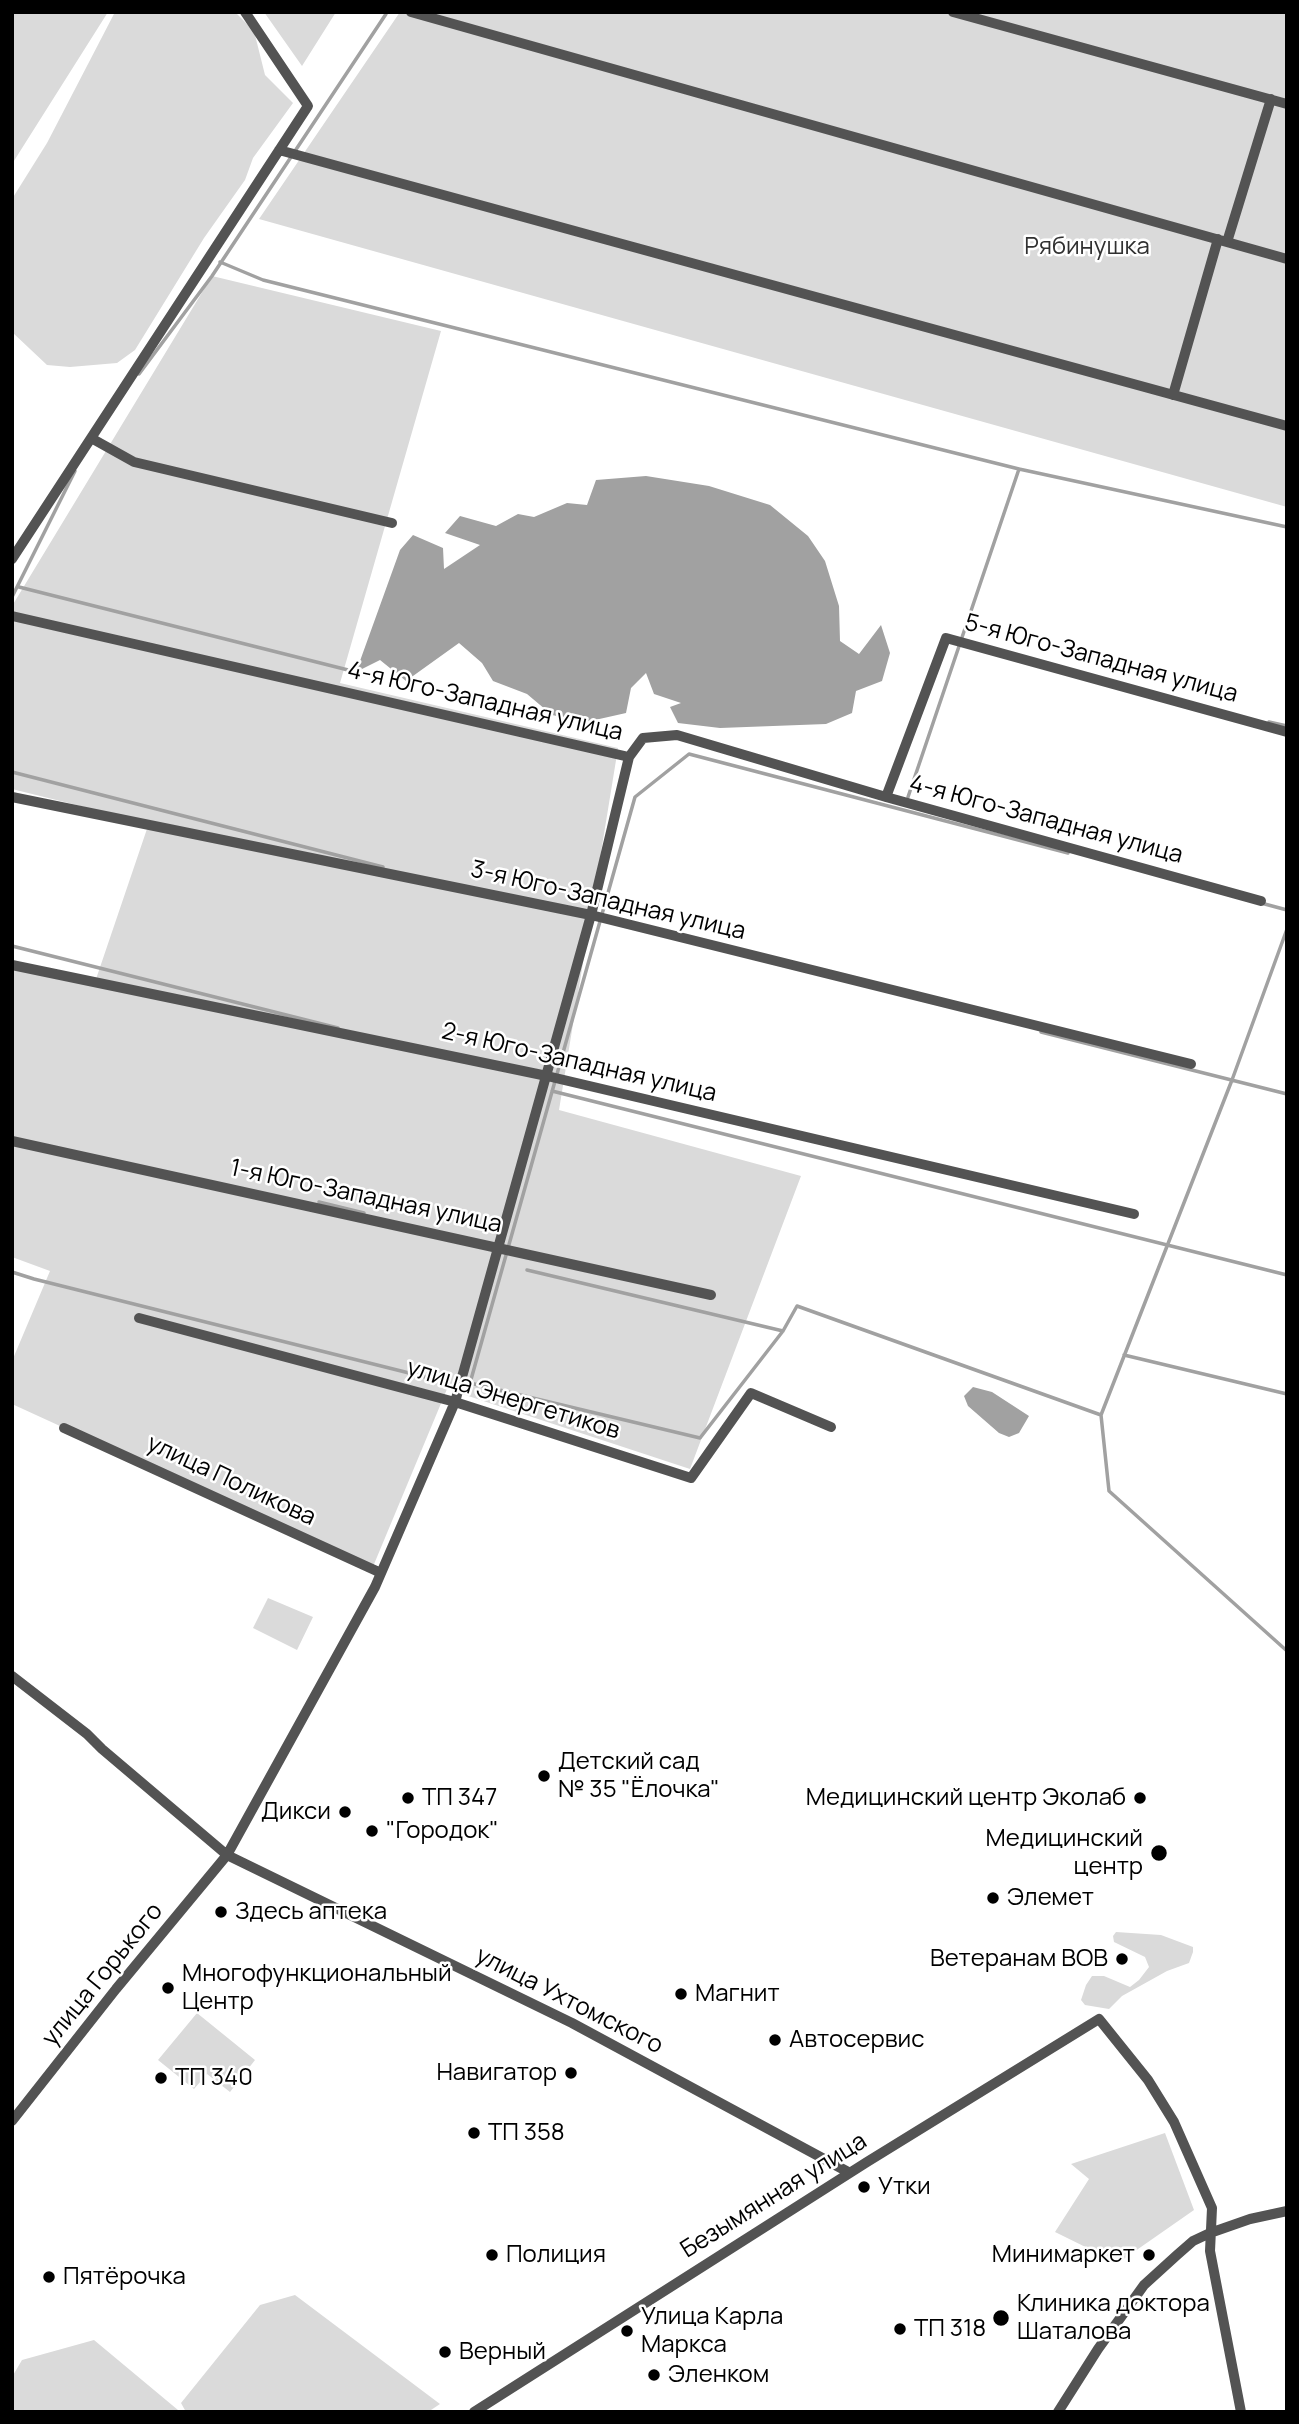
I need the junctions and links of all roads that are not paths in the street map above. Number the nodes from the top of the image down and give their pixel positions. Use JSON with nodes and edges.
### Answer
{"nodes":[{"id":1,"x":411,"y":12,"type":"edge"},
{"id":2,"x":953,"y":12,"type":"edge"},
{"id":3,"x":250,"y":15,"type":"edge"},
{"id":4,"x":1271,"y":99,"type":"junction"},
{"id":5,"x":1287,"y":104,"type":"edge"},
{"id":6,"x":279,"y":150,"type":"junction"},
{"id":7,"x":1223,"y":241,"type":"junction"},
{"id":8,"x":1287,"y":258,"type":"edge"},
{"id":9,"x":1173,"y":395,"type":"junction"},
{"id":10,"x":1287,"y":426,"type":"edge"},
{"id":11,"x":91,"y":438,"type":"junction"},
{"id":12,"x":392,"y":523,"type":"dead end"},
{"id":13,"x":12,"y":559,"type":"edge"},
{"id":14,"x":12,"y":616,"type":"edge"},
{"id":15,"x":1287,"y":732,"type":"edge"},
{"id":16,"x":629,"y":757,"type":"junction"},
{"id":17,"x":12,"y":797,"type":"edge"},
{"id":18,"x":886,"y":797,"type":"junction"},
{"id":19,"x":1261,"y":901,"type":"dead end"},
{"id":20,"x":591,"y":915,"type":"junction"},
{"id":21,"x":12,"y":965,"type":"edge"},
{"id":22,"x":1191,"y":1064,"type":"dead end"},
{"id":23,"x":547,"y":1076,"type":"junction"},
{"id":24,"x":12,"y":1141,"type":"edge"},
{"id":25,"x":1134,"y":1214,"type":"dead end"},
{"id":26,"x":499,"y":1248,"type":"junction"},
{"id":27,"x":710,"y":1295,"type":"dead end"},
{"id":28,"x":139,"y":1318,"type":"dead end"},
{"id":29,"x":455,"y":1402,"type":"junction"},
{"id":30,"x":64,"y":1427,"type":"dead end"},
{"id":31,"x":831,"y":1427,"type":"dead end"},
{"id":32,"x":381,"y":1573,"type":"junction"},
{"id":33,"x":12,"y":1676,"type":"edge"},
{"id":34,"x":227,"y":1855,"type":"junction"},
{"id":35,"x":12,"y":2121,"type":"edge"},
{"id":36,"x":850,"y":2173,"type":"junction"},
{"id":37,"x":1287,"y":2211,"type":"edge"},
{"id":38,"x":1210,"y":2233,"type":"junction"},
{"id":39,"x":474,"y":2412,"type":"edge"},
{"id":40,"x":1058,"y":2412,"type":"edge"},
{"id":41,"x":1241,"y":2412,"type":"edge"}],
"edges":[{"from":1,"to":7,"type":"street"},
{"from":2,"to":4,"type":"street"},
{"from":3,"to":6,"type":"street"},
{"from":4,"to":5,"type":"street"},
{"from":4,"to":7,"type":"street"},
{"from":6,"to":9,"type":"street"},
{"from":6,"to":11,"type":"street"},
{"from":7,"to":8,"type":"street"},
{"from":7,"to":9,"type":"street"},
{"from":9,"to":10,"type":"street"},
{"from":11,"to":12,"type":"street"},
{"from":11,"to":13,"type":"street"},
{"from":14,"to":16,"type":"street","name":"4-я Юго-Западная улица"},
{"from":15,"to":18,"type":"street","name":"5-я Юго-Западная улица"},
{"from":16,"to":18,"type":"street","name":"4-я Юго-Западная улица"},
{"from":16,"to":20,"type":"street","name":"улица Горького"},
{"from":17,"to":20,"type":"street","name":"3-я Юго-Западная улица"},
{"from":18,"to":19,"type":"street","name":"4-я Юго-Западная улица"},
{"from":20,"to":22,"type":"street","name":"3-я Юго-Западная улица"},
{"from":20,"to":23,"type":"street","name":"улица Горького"},
{"from":21,"to":23,"type":"street","name":"2-я Юго-Западная улица"},
{"from":23,"to":25,"type":"street","name":"2-я Юго-Западная улица"},
{"from":23,"to":26,"type":"street","name":"улица Горького"},
{"from":24,"to":26,"type":"street","name":"1-я Юго-Западная улица"},
{"from":26,"to":27,"type":"street","name":"1-я Юго-Западная улица"},
{"from":26,"to":29,"type":"street","name":"улица Горького"},
{"from":28,"to":29,"type":"street","name":"улица Энергетиков"},
{"from":29,"to":31,"type":"street","name":"улица Энергетиков"},
{"from":29,"to":32,"type":"street","name":"улица Горького"},
{"from":30,"to":32,"type":"street","name":"улица Поликова"},
{"from":32,"to":34,"type":"street","name":"улица Горького"},
{"from":33,"to":34,"type":"street","name":"улица Ухтомского"},
{"from":34,"to":35,"type":"street","name":"улица Горького"},
{"from":34,"to":36,"type":"street","name":"улица Ухтомского"},
{"from":36,"to":38,"type":"street","name":"Безымянная улица"},
{"from":36,"to":39,"type":"street","name":"Безымянная улица"},
{"from":37,"to":38,"type":"street"},
{"from":38,"to":40,"type":"street"},
{"from":38,"to":41,"type":"street"}]}
